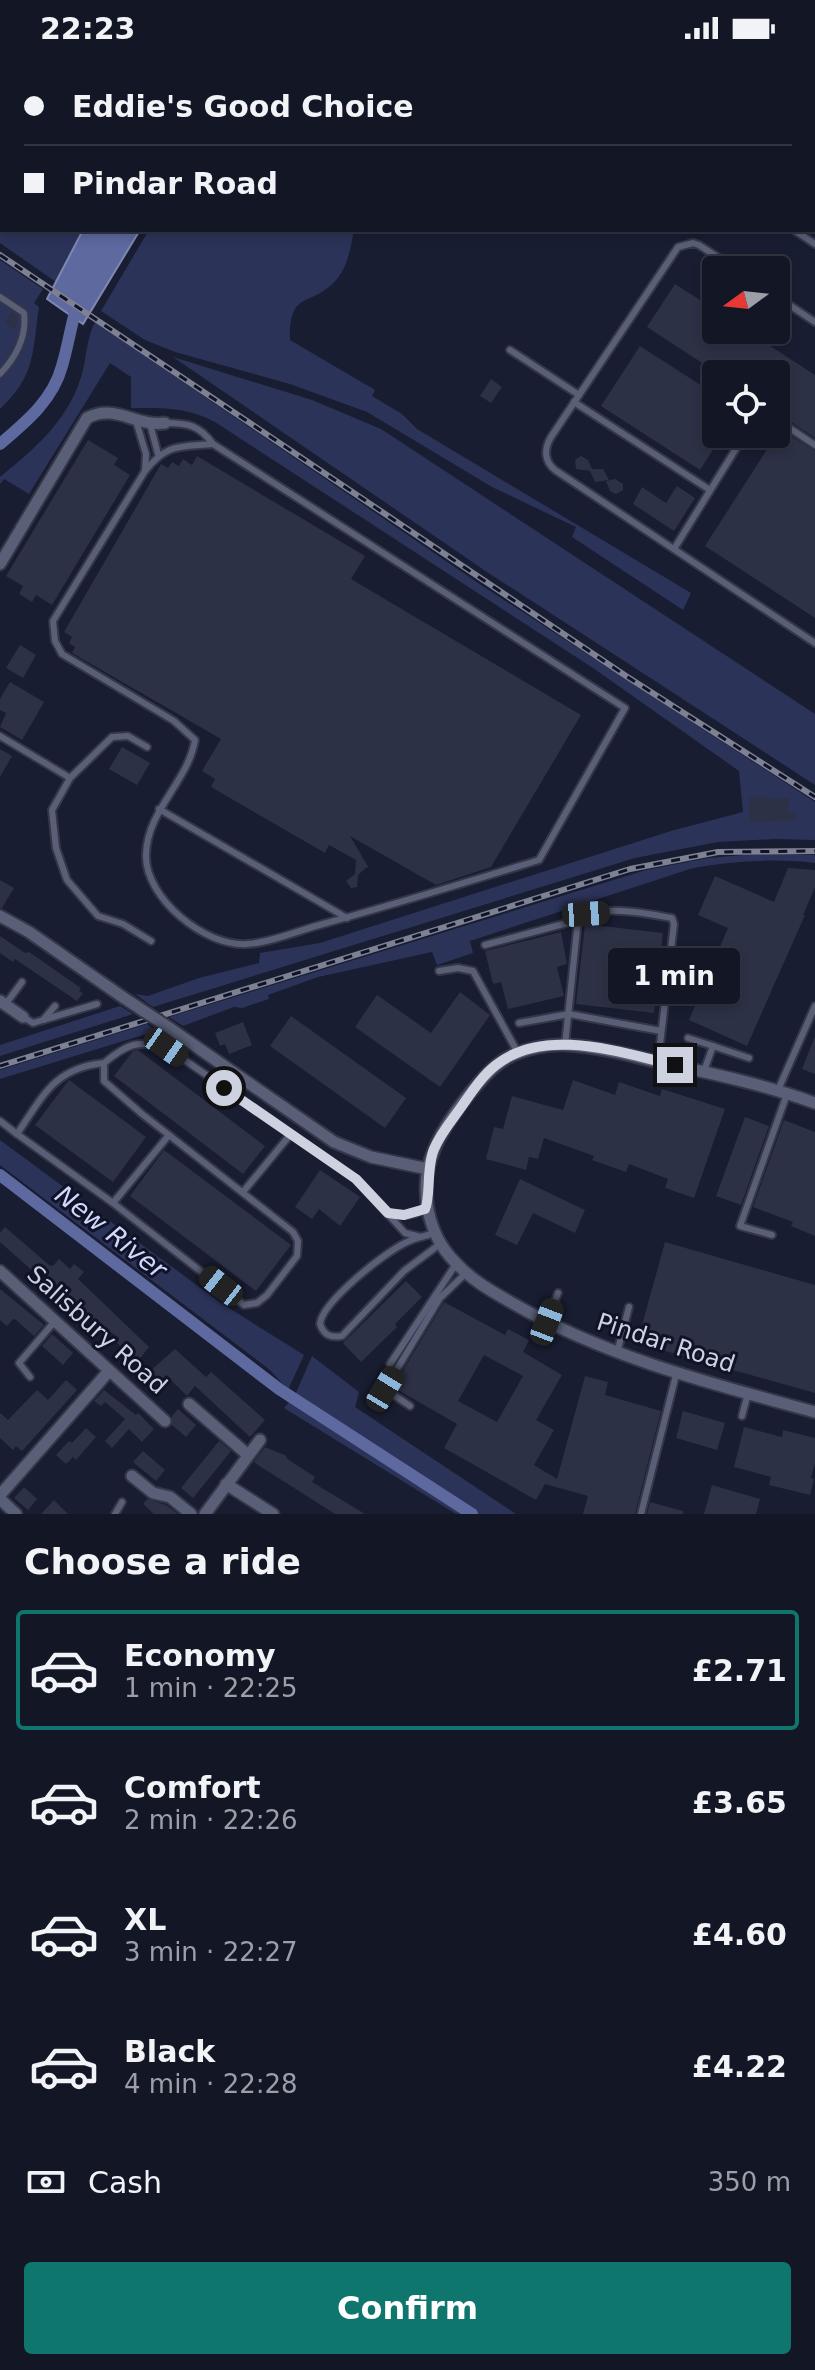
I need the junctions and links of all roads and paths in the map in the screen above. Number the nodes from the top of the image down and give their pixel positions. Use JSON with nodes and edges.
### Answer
{"nodes":[{"id":1,"x":797,"y":232,"type":"edge"},
{"id":2,"x":815,"y":244,"type":"edge"},
{"id":3,"x":716,"y":256,"type":"edge"},
{"id":4,"x":0,"y":297,"type":"edge"},
{"id":5,"x":790,"y":305,"type":"edge"},
{"id":6,"x":815,"y":322,"type":"edge"},
{"id":7,"x":510,"y":350,"type":"dead end"},
{"id":8,"x":0,"y":374,"type":"edge"},
{"id":9,"x":576,"y":398,"type":"junction"},
{"id":10,"x":135,"y":420,"type":"junction"},
{"id":11,"x":165,"y":423,"type":"joint"},
{"id":12,"x":150,"y":424,"type":"junction"},
{"id":13,"x":790,"y":428,"type":"edge"},
{"id":14,"x":213,"y":444,"type":"junction"},
{"id":15,"x":815,"y":445,"type":"edge"},
{"id":16,"x":736,"y":448,"type":"edge"},
{"id":17,"x":158,"y":454,"type":"junction"},
{"id":18,"x":145,"y":471,"type":"junction"},
{"id":19,"x":710,"y":490,"type":"junction"},
{"id":20,"x":674,"y":549,"type":"junction"},
{"id":21,"x":0,"y":564,"type":"edge"},
{"id":22,"x":815,"y":643,"type":"edge"},
{"id":23,"x":0,"y":736,"type":"edge"},
{"id":24,"x":147,"y":747,"type":"dead end"},
{"id":25,"x":70,"y":778,"type":"junction"},
{"id":26,"x":159,"y":809,"type":"junction"},
{"id":27,"x":0,"y":916,"type":"edge"},
{"id":28,"x":347,"y":918,"type":"junction"},
{"id":29,"x":578,"y":920,"type":"junction"},
{"id":30,"x":151,"y":941,"type":"dead end"},
{"id":31,"x":485,"y":945,"type":"dead end"},
{"id":32,"x":439,"y":971,"type":"dead end"},
{"id":33,"x":22,"y":982,"type":"dead end"},
{"id":34,"x":2,"y":1003,"type":"edge"},
{"id":35,"x":97,"y":1004,"type":"dead end"},
{"id":36,"x":55,"y":1006,"type":"dead end"},
{"id":37,"x":815,"y":1006,"type":"edge"},
{"id":38,"x":569,"y":1014,"type":"junction"},
{"id":39,"x":23,"y":1017,"type":"joint"},
{"id":40,"x":43,"y":1020,"type":"junction"},
{"id":41,"x":519,"y":1023,"type":"dead end"},
{"id":42,"x":661,"y":1031,"type":"junction"},
{"id":43,"x":688,"y":1038,"type":"dead end"},
{"id":44,"x":565,"y":1045,"type":"junction"},
{"id":45,"x":713,"y":1046,"type":"junction"},
{"id":46,"x":518,"y":1053,"type":"junction"},
{"id":47,"x":749,"y":1058,"type":"dead end"},
{"id":48,"x":658,"y":1062,"type":"junction"},
{"id":49,"x":104,"y":1063,"type":"junction"},
{"id":50,"x":704,"y":1071,"type":"junction"},
{"id":51,"x":782,"y":1092,"type":"junction"},
{"id":52,"x":815,"y":1103,"type":"edge"},
{"id":53,"x":0,"y":1121,"type":"edge"},
{"id":54,"x":17,"y":1134,"type":"junction"},
{"id":55,"x":169,"y":1135,"type":"junction"},
{"id":56,"x":290,"y":1135,"type":"junction"},
{"id":57,"x":428,"y":1169,"type":"junction"},
{"id":58,"x":243,"y":1192,"type":"junction"},
{"id":59,"x":113,"y":1203,"type":"junction"},
{"id":60,"x":428,"y":1204,"type":"junction"},
{"id":61,"x":388,"y":1213,"type":"junction"},
{"id":62,"x":772,"y":1235,"type":"dead end"},
{"id":63,"x":421,"y":1237,"type":"junction"},
{"id":64,"x":437,"y":1238,"type":"junction"},
{"id":65,"x":456,"y":1264,"type":"junction"},
{"id":66,"x":0,"y":1271,"type":"edge"},
{"id":67,"x":466,"y":1273,"type":"junction"},
{"id":68,"x":558,"y":1293,"type":"dead end"},
{"id":69,"x":629,"y":1307,"type":"dead end"},
{"id":70,"x":55,"y":1321,"type":"junction"},
{"id":71,"x":547,"y":1322,"type":"junction"},
{"id":72,"x":617,"y":1353,"type":"junction"},
{"id":73,"x":390,"y":1364,"type":"dead end"},
{"id":74,"x":109,"y":1371,"type":"junction"},
{"id":75,"x":677,"y":1371,"type":"junction"},
{"id":76,"x":30,"y":1377,"type":"dead end"},
{"id":77,"x":748,"y":1393,"type":"junction"},
{"id":78,"x":189,"y":1404,"type":"dead end"},
{"id":79,"x":410,"y":1406,"type":"dead end"},
{"id":80,"x":815,"y":1412,"type":"edge"},
{"id":81,"x":742,"y":1416,"type":"dead end"},
{"id":82,"x":165,"y":1421,"type":"dead end"},
{"id":83,"x":260,"y":1440,"type":"dead end"},
{"id":84,"x":248,"y":1455,"type":"junction"},
{"id":85,"x":132,"y":1476,"type":"dead end"},
{"id":86,"x":226,"y":1484,"type":"junction"},
{"id":87,"x":0,"y":1497,"type":"edge"},
{"id":88,"x":122,"y":1502,"type":"dead end"},
{"id":89,"x":16,"y":1514,"type":"edge"},
{"id":90,"x":115,"y":1514,"type":"edge"},
{"id":91,"x":191,"y":1514,"type":"edge"},
{"id":92,"x":205,"y":1514,"type":"edge"},
{"id":93,"x":273,"y":1514,"type":"edge"},
{"id":94,"x":641,"y":1514,"type":"edge"}],
"edges":[{"from":1,"to":2,"type":"lane"},
{"from":3,"to":9,"type":"lane"},
{"from":4,"to":8,"type":"lane"},
{"from":5,"to":6,"type":"lane"},
{"from":7,"to":9,"type":"lane"},
{"from":9,"to":19,"type":"lane"},
{"from":9,"to":20,"type":"lane"},
{"from":10,"to":12,"type":"street"},
{"from":10,"to":18,"type":"lane"},
{"from":10,"to":21,"type":"street"},
{"from":11,"to":12,"type":"street"},
{"from":11,"to":14,"type":"lane"},
{"from":12,"to":17,"type":"lane"},
{"from":13,"to":15,"type":"lane"},
{"from":14,"to":17,"type":"lane"},
{"from":14,"to":28,"type":"lane"},
{"from":16,"to":19,"type":"lane"},
{"from":17,"to":18,"type":"lane"},
{"from":18,"to":26,"type":"lane"},
{"from":19,"to":20,"type":"lane"},
{"from":20,"to":22,"type":"lane"},
{"from":23,"to":25,"type":"lane"},
{"from":24,"to":25,"type":"lane"},
{"from":25,"to":30,"type":"lane"},
{"from":26,"to":28,"type":"lane"},
{"from":26,"to":28,"type":"lane"},
{"from":27,"to":57,"type":"street","bridge":true},
{"from":29,"to":31,"type":"lane"},
{"from":29,"to":38,"type":"lane"},
{"from":29,"to":42,"type":"lane"},
{"from":32,"to":46,"type":"lane"},
{"from":33,"to":34,"type":"lane"},
{"from":34,"to":39,"type":"street"},
{"from":35,"to":40,"type":"lane"},
{"from":36,"to":40,"type":"lane"},
{"from":37,"to":51,"type":"lane"},
{"from":38,"to":41,"type":"lane"},
{"from":38,"to":42,"type":"lane"},
{"from":38,"to":44,"type":"lane"},
{"from":39,"to":40,"type":"lane"},
{"from":42,"to":48,"type":"lane"},
{"from":43,"to":45,"type":"lane"},
{"from":44,"to":46,"type":"street","name":"Pindar Road"},
{"from":44,"to":48,"type":"street","name":"Pindar Road"},
{"from":45,"to":47,"type":"lane"},
{"from":45,"to":50,"type":"lane"},
{"from":46,"to":57,"type":"street","name":"Pindar Road"},
{"from":48,"to":50,"type":"street","name":"Pindar Road"},
{"from":49,"to":54,"type":"lane"},
{"from":49,"to":55,"type":"lane"},
{"from":49,"to":56,"type":"lane"},
{"from":50,"to":51,"type":"street","name":"Pindar Road"},
{"from":51,"to":52,"type":"street","name":"Pindar Road"},
{"from":51,"to":62,"type":"lane"},
{"from":53,"to":54,"type":"lane"},
{"from":54,"to":59,"type":"lane"},
{"from":55,"to":58,"type":"lane"},
{"from":55,"to":59,"type":"lane"},
{"from":56,"to":58,"type":"lane"},
{"from":56,"to":61,"type":"lane"},
{"from":57,"to":60,"type":"street","name":"Pindar Road"},
{"from":58,"to":59,"type":"lane"},
{"from":60,"to":61,"type":"lane"},
{"from":60,"to":64,"type":"street","name":"Pindar Road"},
{"from":61,"to":63,"type":"lane"},
{"from":63,"to":64,"type":"lane"},
{"from":63,"to":64,"type":"lane"},
{"from":64,"to":65,"type":"street","name":"Pindar Road"},
{"from":65,"to":67,"type":"street","name":"Pindar Road"},
{"from":65,"to":73,"type":"lane"},
{"from":66,"to":70,"type":"street","name":"Salisbury Road"},
{"from":67,"to":71,"type":"street","name":"Pindar Road"},
{"from":67,"to":79,"type":"lane"},
{"from":68,"to":71,"type":"lane"},
{"from":69,"to":72,"type":"lane"},
{"from":70,"to":74,"type":"street","name":"Salisbury Road"},
{"from":70,"to":76,"type":"lane"},
{"from":71,"to":72,"type":"street","name":"Pindar Road"},
{"from":72,"to":75,"type":"street","name":"Pindar Road"},
{"from":74,"to":82,"type":"street","name":"Salisbury Road"},
{"from":74,"to":87,"type":"street"},
{"from":75,"to":77,"type":"street","name":"Pindar Road"},
{"from":75,"to":94,"type":"lane"},
{"from":77,"to":80,"type":"street","name":"Pindar Road"},
{"from":77,"to":81,"type":"lane"},
{"from":78,"to":84,"type":"street"},
{"from":83,"to":84,"type":"street"},
{"from":84,"to":86,"type":"street"},
{"from":85,"to":91,"type":"street"},
{"from":86,"to":92,"type":"street"},
{"from":86,"to":93,"type":"street"},
{"from":87,"to":89,"type":"street"},
{"from":88,"to":90,"type":"lane"}]}
